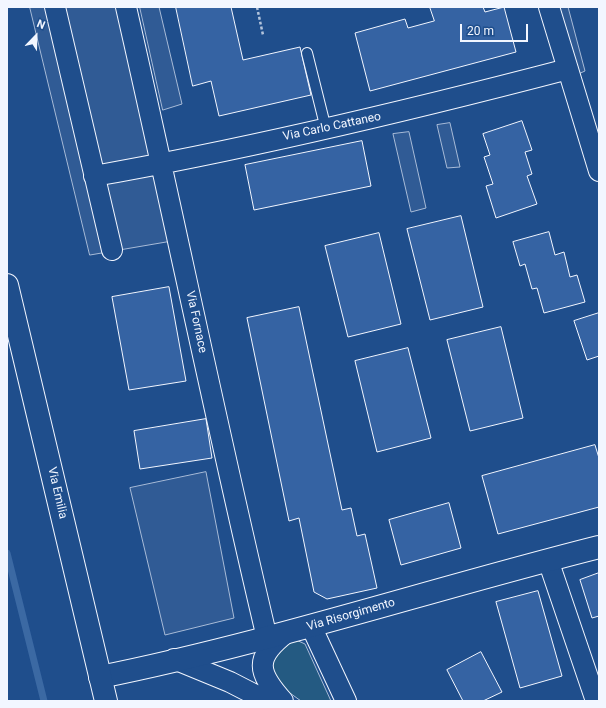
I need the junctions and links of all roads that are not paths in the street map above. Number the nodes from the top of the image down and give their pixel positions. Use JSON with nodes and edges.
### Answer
{"nodes":[{"id":1,"x":55,"y":7,"type":"edge"},
{"id":2,"x":126,"y":7,"type":"edge"},
{"id":3,"x":549,"y":7,"type":"edge"},
{"id":4,"x":307,"y":53,"type":"dead end"},
{"id":5,"x":568,"y":69,"type":"junction"},
{"id":6,"x":326,"y":129,"type":"junction"},
{"id":7,"x":162,"y":164,"type":"junction"},
{"id":8,"x":599,"y":170,"type":"edge"},
{"id":9,"x":94,"y":176,"type":"junction"},
{"id":10,"x":112,"y":250,"type":"dead end"},
{"id":11,"x":7,"y":285,"type":"edge"},
{"id":12,"x":599,"y":547,"type":"edge"},
{"id":13,"x":548,"y":560,"type":"junction"},
{"id":14,"x":311,"y":626,"type":"junction"},
{"id":15,"x":276,"y":635,"type":"junction"},
{"id":16,"x":174,"y":659,"type":"junction"},
{"id":17,"x":100,"y":677,"type":"junction"},
{"id":18,"x":106,"y":701,"type":"edge"},
{"id":19,"x":266,"y":701,"type":"edge"},
{"id":20,"x":283,"y":701,"type":"edge"},
{"id":21,"x":346,"y":701,"type":"edge"},
{"id":22,"x":596,"y":701,"type":"edge"}],
"edges":[{"from":1,"to":9,"type":"street"},
{"from":2,"to":7,"type":"street","name":"Via Fornace"},
{"from":3,"to":5,"type":"street"},
{"from":4,"to":6,"type":"lane"},
{"from":5,"to":6,"type":"street","name":"Via Carlo Cattaneo"},
{"from":5,"to":8,"type":"street"},
{"from":6,"to":7,"type":"street","name":"Via Carlo Cattaneo"},
{"from":7,"to":9,"type":"street","name":"Via Carlo Cattaneo"},
{"from":7,"to":15,"type":"street","name":"Via Fornace"},
{"from":9,"to":10,"type":"street"},
{"from":11,"to":17,"type":"street","name":"Via Emilia"},
{"from":12,"to":13,"type":"street","name":"Via Risorgimento"},
{"from":13,"to":14,"type":"street","name":"Via Risorgimento"},
{"from":13,"to":22,"type":"street"},
{"from":14,"to":15,"type":"street","name":"Via Risorgimento"},
{"from":14,"to":21,"type":"street"},
{"from":15,"to":16,"type":"street","name":"Via Risorgimento"},
{"from":15,"to":20,"type":"street"},
{"from":16,"to":17,"type":"street","name":"Via Risorgimento"},
{"from":16,"to":19,"type":"street"},
{"from":17,"to":18,"type":"street","name":"Via Emilia"}]}
